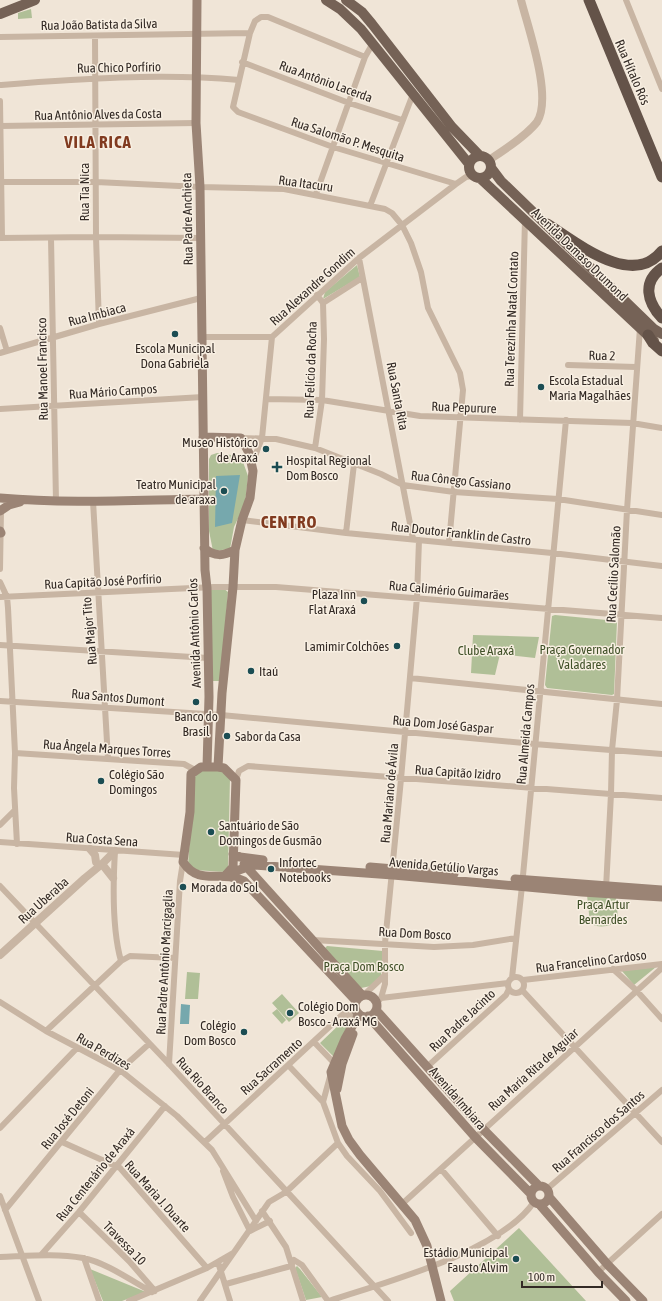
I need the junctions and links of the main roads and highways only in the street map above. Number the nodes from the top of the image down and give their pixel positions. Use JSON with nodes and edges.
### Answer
{"nodes":[{"id":1,"x":35,"y":0,"type":"edge"},
{"id":2,"x":197,"y":0,"type":"edge"},
{"id":3,"x":326,"y":0,"type":"edge"},
{"id":4,"x":348,"y":0,"type":"edge"},
{"id":5,"x":589,"y":0,"type":"edge"},
{"id":6,"x":0,"y":14,"type":"edge"},
{"id":7,"x":487,"y":162,"type":"junction"},
{"id":8,"x":469,"y":164,"type":"junction"},
{"id":9,"x":477,"y":177,"type":"junction"},
{"id":10,"x":662,"y":177,"type":"edge"},
{"id":11,"x":546,"y":224,"type":"junction"},
{"id":12,"x":662,"y":251,"type":"edge"},
{"id":13,"x":662,"y":268,"type":"edge"},
{"id":14,"x":662,"y":318,"type":"edge"},
{"id":15,"x":644,"y":332,"type":"junction"},
{"id":16,"x":662,"y":334,"type":"edge"},
{"id":17,"x":662,"y":346,"type":"edge"},
{"id":18,"x":662,"y":351,"type":"edge"},
{"id":19,"x":203,"y":437,"type":"junction"},
{"id":20,"x":0,"y":498,"type":"edge"},
{"id":21,"x":204,"y":498,"type":"junction"},
{"id":22,"x":27,"y":500,"type":"junction"},
{"id":23,"x":0,"y":509,"type":"edge"},
{"id":24,"x":204,"y":548,"type":"junction"},
{"id":25,"x":235,"y":550,"type":"junction"},
{"id":26,"x":207,"y":767,"type":"junction"},
{"id":27,"x":218,"y":767,"type":"junction"},
{"id":28,"x":236,"y":855,"type":"junction"},
{"id":29,"x":246,"y":867,"type":"junction"},
{"id":30,"x":393,"y":872,"type":"junction"},
{"id":31,"x":225,"y":876,"type":"junction"},
{"id":32,"x":606,"y":890,"type":"junction"},
{"id":33,"x":662,"y":890,"type":"edge"},
{"id":34,"x":662,"y":897,"type":"edge"},
{"id":35,"x":275,"y":898,"type":"junction"},
{"id":36,"x":266,"y":905,"type":"junction"},
{"id":37,"x":378,"y":1004,"type":"junction"},
{"id":38,"x":360,"y":1006,"type":"junction"},
{"id":39,"x":347,"y":1040,"type":"junction"},
{"id":40,"x":336,"y":1092,"type":"junction"},
{"id":41,"x":545,"y":1191,"type":"junction"},
{"id":42,"x":535,"y":1200,"type":"junction"},
{"id":43,"x":441,"y":1301,"type":"edge"},
{"id":44,"x":626,"y":1301,"type":"edge"},
{"id":45,"x":643,"y":1301,"type":"edge"}],
"edges":[{"from":1,"to":6,"type":"main road"},
{"from":2,"to":19,"type":"main road","name":"Rua Padre Anchieta"},
{"from":3,"to":8,"type":"main road"},
{"from":4,"to":7,"type":"main road","name":"Avenida Damaso Drumond"},
{"from":5,"to":10,"type":"highway","name":"Rua Hítalo Rós"},
{"from":7,"to":8,"type":"main road"},
{"from":7,"to":9,"type":"main road"},
{"from":7,"to":11,"type":"main road","name":"Avenida Damaso Drumond"},
{"from":8,"to":9,"type":"main road"},
{"from":9,"to":15,"type":"main road","name":"Avenida Damaso Drumond"},
{"from":11,"to":12,"type":"highway"},
{"from":11,"to":16,"type":"main road","name":"Avenida Damaso Drumond"},
{"from":13,"to":14,"type":"highway"},
{"from":15,"to":17,"type":"main road","name":"Avenida Damaso Drumond"},
{"from":15,"to":18,"type":"highway"},
{"from":19,"to":21,"type":"main road","name":"Rua Padre Anchieta"},
{"from":19,"to":25,"type":"main road","name":"Avenida Antônio Carlos"},
{"from":20,"to":22,"type":"main road"},
{"from":21,"to":22,"type":"main road"},
{"from":21,"to":24,"type":"main road","name":"Avenida Antônio Carlos"},
{"from":22,"to":23,"type":"main road"},
{"from":24,"to":25,"type":"main road"},
{"from":24,"to":26,"type":"main road","name":"Avenida Antônio Carlos"},
{"from":25,"to":27,"type":"main road","name":"Avenida Antônio Carlos"},
{"from":26,"to":27,"type":"main road"},
{"from":26,"to":31,"type":"main road"},
{"from":27,"to":28,"type":"main road"},
{"from":28,"to":29,"type":"main road","name":"Avenida Imbiara"},
{"from":28,"to":30,"type":"main road","name":"Avenida Getúlio Vargas"},
{"from":28,"to":31,"type":"main road"},
{"from":29,"to":30,"type":"main road","name":"Avenida Getúlio Vargas"},
{"from":29,"to":31,"type":"main road","name":"Avenida Getúlio Vargas"},
{"from":29,"to":35,"type":"main road","name":"Avenida Imbiara"},
{"from":30,"to":32,"type":"main road","name":"Avenida Getúlio Vargas"},
{"from":31,"to":36,"type":"main road","name":"Avenida Imbiara"},
{"from":32,"to":33,"type":"main road","name":"Avenida Getúlio Vargas"},
{"from":32,"to":34,"type":"main road","name":"Avenida Getúlio Vargas"},
{"from":35,"to":36,"type":"main road"},
{"from":35,"to":38,"type":"main road","name":"Avenida Imbiara"},
{"from":36,"to":38,"type":"main road","name":"Avenida Imbiara"},
{"from":37,"to":38,"type":"main road"},
{"from":37,"to":38,"type":"main road","name":"Avenida Imbiara"},
{"from":37,"to":41,"type":"main road","name":"Avenida Imbiara"},
{"from":38,"to":39,"type":"main road"},
{"from":38,"to":42,"type":"main road","name":"Avenida Imbiara"},
{"from":39,"to":40,"type":"main road"},
{"from":39,"to":40,"type":"main road"},
{"from":40,"to":43,"type":"main road"},
{"from":41,"to":42,"type":"main road"},
{"from":41,"to":42,"type":"main road"},
{"from":41,"to":45,"type":"main road","name":"Avenida Imbiara"},
{"from":42,"to":44,"type":"main road","name":"Avenida Imbiara"}]}
